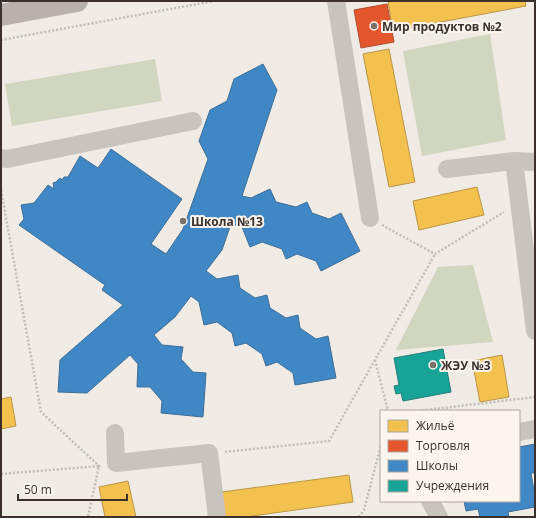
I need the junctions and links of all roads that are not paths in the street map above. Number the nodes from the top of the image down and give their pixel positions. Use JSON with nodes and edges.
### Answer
{"nodes":[{"id":1,"x":74,"y":1,"type":"edge"},
{"id":2,"x":336,"y":1,"type":"edge"},
{"id":3,"x":1,"y":15,"type":"edge"},
{"id":4,"x":193,"y":121,"type":"dead end"},
{"id":5,"x":1,"y":158,"type":"edge"},
{"id":6,"x":514,"y":161,"type":"junction"},
{"id":7,"x":535,"y":162,"type":"edge"},
{"id":8,"x":446,"y":169,"type":"dead end"},
{"id":9,"x":370,"y":218,"type":"road end"},
{"id":10,"x":535,"y":331,"type":"edge"},
{"id":11,"x":535,"y":429,"type":"edge"},
{"id":12,"x":520,"y":432,"type":"edge"},
{"id":13,"x":115,"y":433,"type":"dead end"},
{"id":14,"x":431,"y":502,"type":"edge"},
{"id":15,"x":217,"y":517,"type":"edge"},
{"id":16,"x":439,"y":517,"type":"edge"}],
"edges":[{"from":1,"to":3,"type":"main road"},
{"from":2,"to":9,"type":"lane"},
{"from":4,"to":5,"type":"lane"},
{"from":6,"to":7,"type":"lane"},
{"from":6,"to":8,"type":"lane"},
{"from":6,"to":10,"type":"lane"},
{"from":11,"to":12,"type":"lane"},
{"from":13,"to":15,"type":"lane"},
{"from":14,"to":16,"type":"lane"}]}
